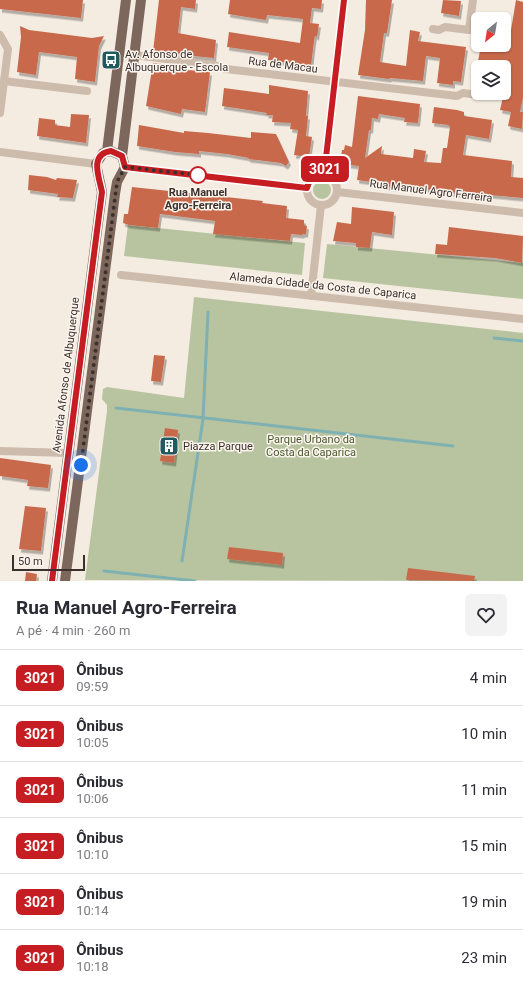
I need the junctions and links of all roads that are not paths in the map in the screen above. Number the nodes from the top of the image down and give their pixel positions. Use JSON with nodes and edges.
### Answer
{"nodes":[{"id":1,"x":126,"y":0,"type":"edge"},
{"id":2,"x":141,"y":0,"type":"edge"},
{"id":3,"x":344,"y":0,"type":"edge"},
{"id":4,"x":473,"y":0,"type":"edge"},
{"id":5,"x":433,"y":29,"type":"dead end"},
{"id":6,"x":0,"y":35,"type":"edge"},
{"id":7,"x":134,"y":55,"type":"junction"},
{"id":8,"x":4,"y":80,"type":"junction"},
{"id":9,"x":334,"y":82,"type":"junction"},
{"id":10,"x":87,"y":91,"type":"dead end"},
{"id":11,"x":471,"y":94,"type":"edge"},
{"id":12,"x":0,"y":113,"type":"edge"},
{"id":13,"x":107,"y":151,"type":"junction"},
{"id":14,"x":0,"y":152,"type":"edge"},
{"id":15,"x":122,"y":156,"type":"junction"},
{"id":16,"x":97,"y":168,"type":"junction"},
{"id":17,"x":123,"y":171,"type":"junction"},
{"id":18,"x":324,"y":175,"type":"junction"},
{"id":19,"x":307,"y":188,"type":"junction"},
{"id":20,"x":337,"y":192,"type":"junction"},
{"id":21,"x":321,"y":205,"type":"junction"},
{"id":22,"x":523,"y":213,"type":"edge"},
{"id":23,"x":121,"y":275,"type":"dead end"},
{"id":24,"x":311,"y":296,"type":"junction"},
{"id":25,"x":523,"y":319,"type":"edge"},
{"id":26,"x":0,"y":451,"type":"edge"},
{"id":27,"x":68,"y":453,"type":"junction"},
{"id":28,"x":52,"y":581,"type":"edge"},
{"id":29,"x":65,"y":581,"type":"edge"}],
"edges":[{"from":1,"to":13,"type":"main road"},
{"from":2,"to":7,"type":"main road"},
{"from":3,"to":9,"type":"street"},
{"from":4,"to":5,"type":"street"},
{"from":6,"to":8,"type":"street"},
{"from":7,"to":9,"type":"street","name":"Rua de Macau"},
{"from":7,"to":15,"type":"main road"},
{"from":8,"to":10,"type":"street"},
{"from":8,"to":12,"type":"street"},
{"from":9,"to":11,"type":"street","name":"Rua de Macau"},
{"from":9,"to":18,"type":"street"},
{"from":13,"to":15,"type":"main road"},
{"from":13,"to":16,"type":"main road"},
{"from":14,"to":16,"type":"street"},
{"from":15,"to":17,"type":"main road"},
{"from":16,"to":17,"type":"main road"},
{"from":16,"to":27,"type":"main road","name":"Avenida Afonso de Albuquerque"},
{"from":17,"to":19,"type":"street"},
{"from":17,"to":29,"type":"main road"},
{"from":18,"to":19,"type":"street"},
{"from":18,"to":20,"type":"street"},
{"from":19,"to":21,"type":"street"},
{"from":20,"to":21,"type":"street"},
{"from":20,"to":22,"type":"street","name":"Rua Manuel Agro Ferreira"},
{"from":21,"to":24,"type":"street"},
{"from":23,"to":24,"type":"street","name":"Alameda Cidade da Costa de Caparica"},
{"from":24,"to":25,"type":"street","name":"Alameda Cidade da Costa de Caparica"},
{"from":26,"to":27,"type":"street"},
{"from":27,"to":28,"type":"main road","name":"Avenida Afonso de Albuquerque"}]}
